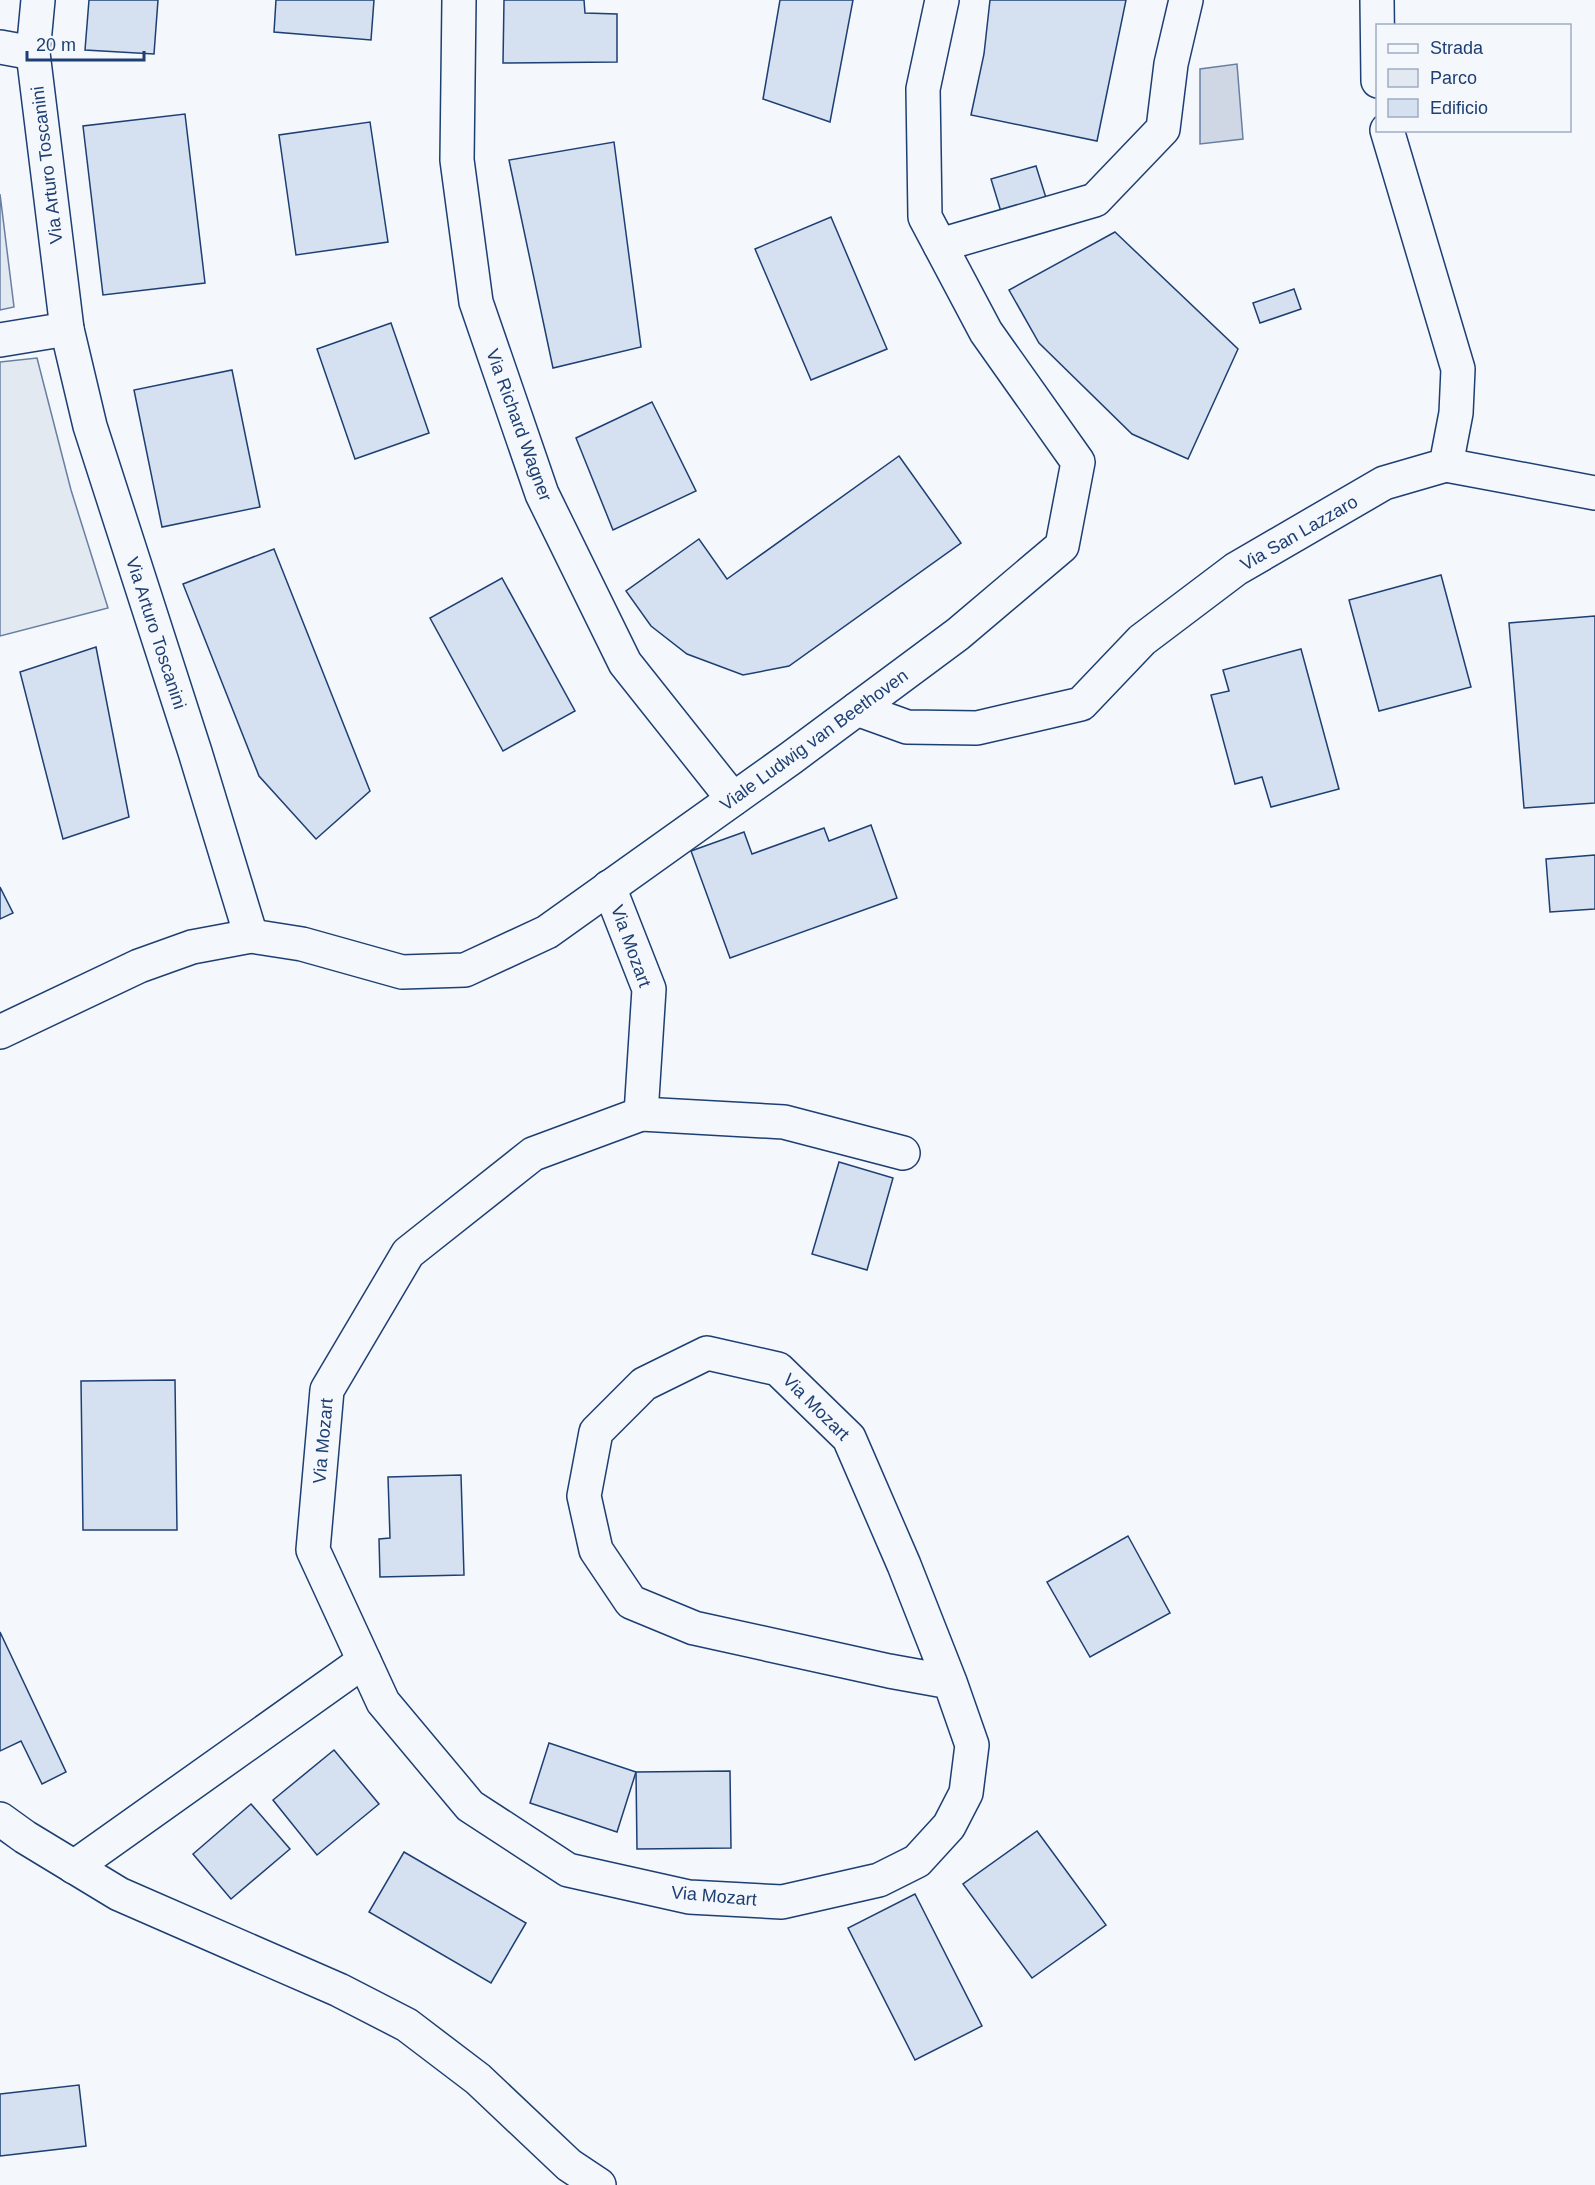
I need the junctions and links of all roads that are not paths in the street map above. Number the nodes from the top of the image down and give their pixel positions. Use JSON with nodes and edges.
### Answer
{"nodes":[{"id":1,"x":38,"y":0,"type":"edge"},
{"id":2,"x":459,"y":0,"type":"edge"},
{"id":3,"x":942,"y":0,"type":"edge"},
{"id":4,"x":1186,"y":0,"type":"edge"},
{"id":5,"x":1377,"y":0,"type":"edge"},
{"id":6,"x":1377,"y":24,"type":"edge"},
{"id":7,"x":0,"y":47,"type":"edge"},
{"id":8,"x":33,"y":53,"type":"junction"},
{"id":9,"x":1388,"y":132,"type":"edge"},
{"id":10,"x":940,"y":245,"type":"junction"},
{"id":11,"x":67,"y":329,"type":"junction"},
{"id":12,"x":0,"y":340,"type":"edge"},
{"id":13,"x":1446,"y":465,"type":"junction"},
{"id":14,"x":1595,"y":492,"type":"edge"},
{"id":15,"x":857,"y":709,"type":"junction"},
{"id":16,"x":733,"y":799,"type":"junction"},
{"id":17,"x":609,"y":887,"type":"junction"},
{"id":18,"x":251,"y":936,"type":"junction"},
{"id":19,"x":0,"y":1032,"type":"edge"},
{"id":20,"x":640,"y":1114,"type":"junction"},
{"id":21,"x":903,"y":1153,"type":"dead end"},
{"id":22,"x":364,"y":1661,"type":"junction"},
{"id":23,"x":950,"y":1682,"type":"junction"},
{"id":24,"x":0,"y":1819,"type":"edge"},
{"id":25,"x":74,"y":1866,"type":"junction"},
{"id":26,"x":599,"y":2185,"type":"edge"}],
"edges":[{"from":1,"to":8,"type":"street","name":"Via Arturo Toscanini"},
{"from":2,"to":16,"type":"street","name":"Via Richard Wagner"},
{"from":3,"to":10,"type":"street","name":"Viale Ludwig van Beethoven"},
{"from":4,"to":10,"type":"street"},
{"from":5,"to":6,"type":"street"},
{"from":7,"to":8,"type":"street"},
{"from":8,"to":11,"type":"street","name":"Via Arturo Toscanini"},
{"from":9,"to":13,"type":"street"},
{"from":10,"to":15,"type":"street","name":"Viale Ludwig van Beethoven"},
{"from":11,"to":12,"type":"street"},
{"from":11,"to":18,"type":"street","name":"Via Arturo Toscanini"},
{"from":13,"to":14,"type":"street"},
{"from":13,"to":15,"type":"street","name":"Via San Lazzaro"},
{"from":15,"to":16,"type":"street","name":"Viale Ludwig van Beethoven"},
{"from":16,"to":17,"type":"street","name":"Viale Ludwig van Beethoven"},
{"from":17,"to":18,"type":"street","name":"Viale Ludwig van Beethoven"},
{"from":17,"to":20,"type":"street","name":"Via Mozart"},
{"from":18,"to":19,"type":"street","name":"Viale Ludwig van Beethoven"},
{"from":20,"to":21,"type":"street","name":"Via Mozart"},
{"from":20,"to":22,"type":"street","name":"Via Mozart"},
{"from":22,"to":23,"type":"street","name":"Via Mozart"},
{"from":22,"to":25,"type":"street"},
{"from":23,"to":23,"type":"street","name":"Via Mozart"},
{"from":24,"to":25,"type":"street"},
{"from":25,"to":26,"type":"street"}]}
